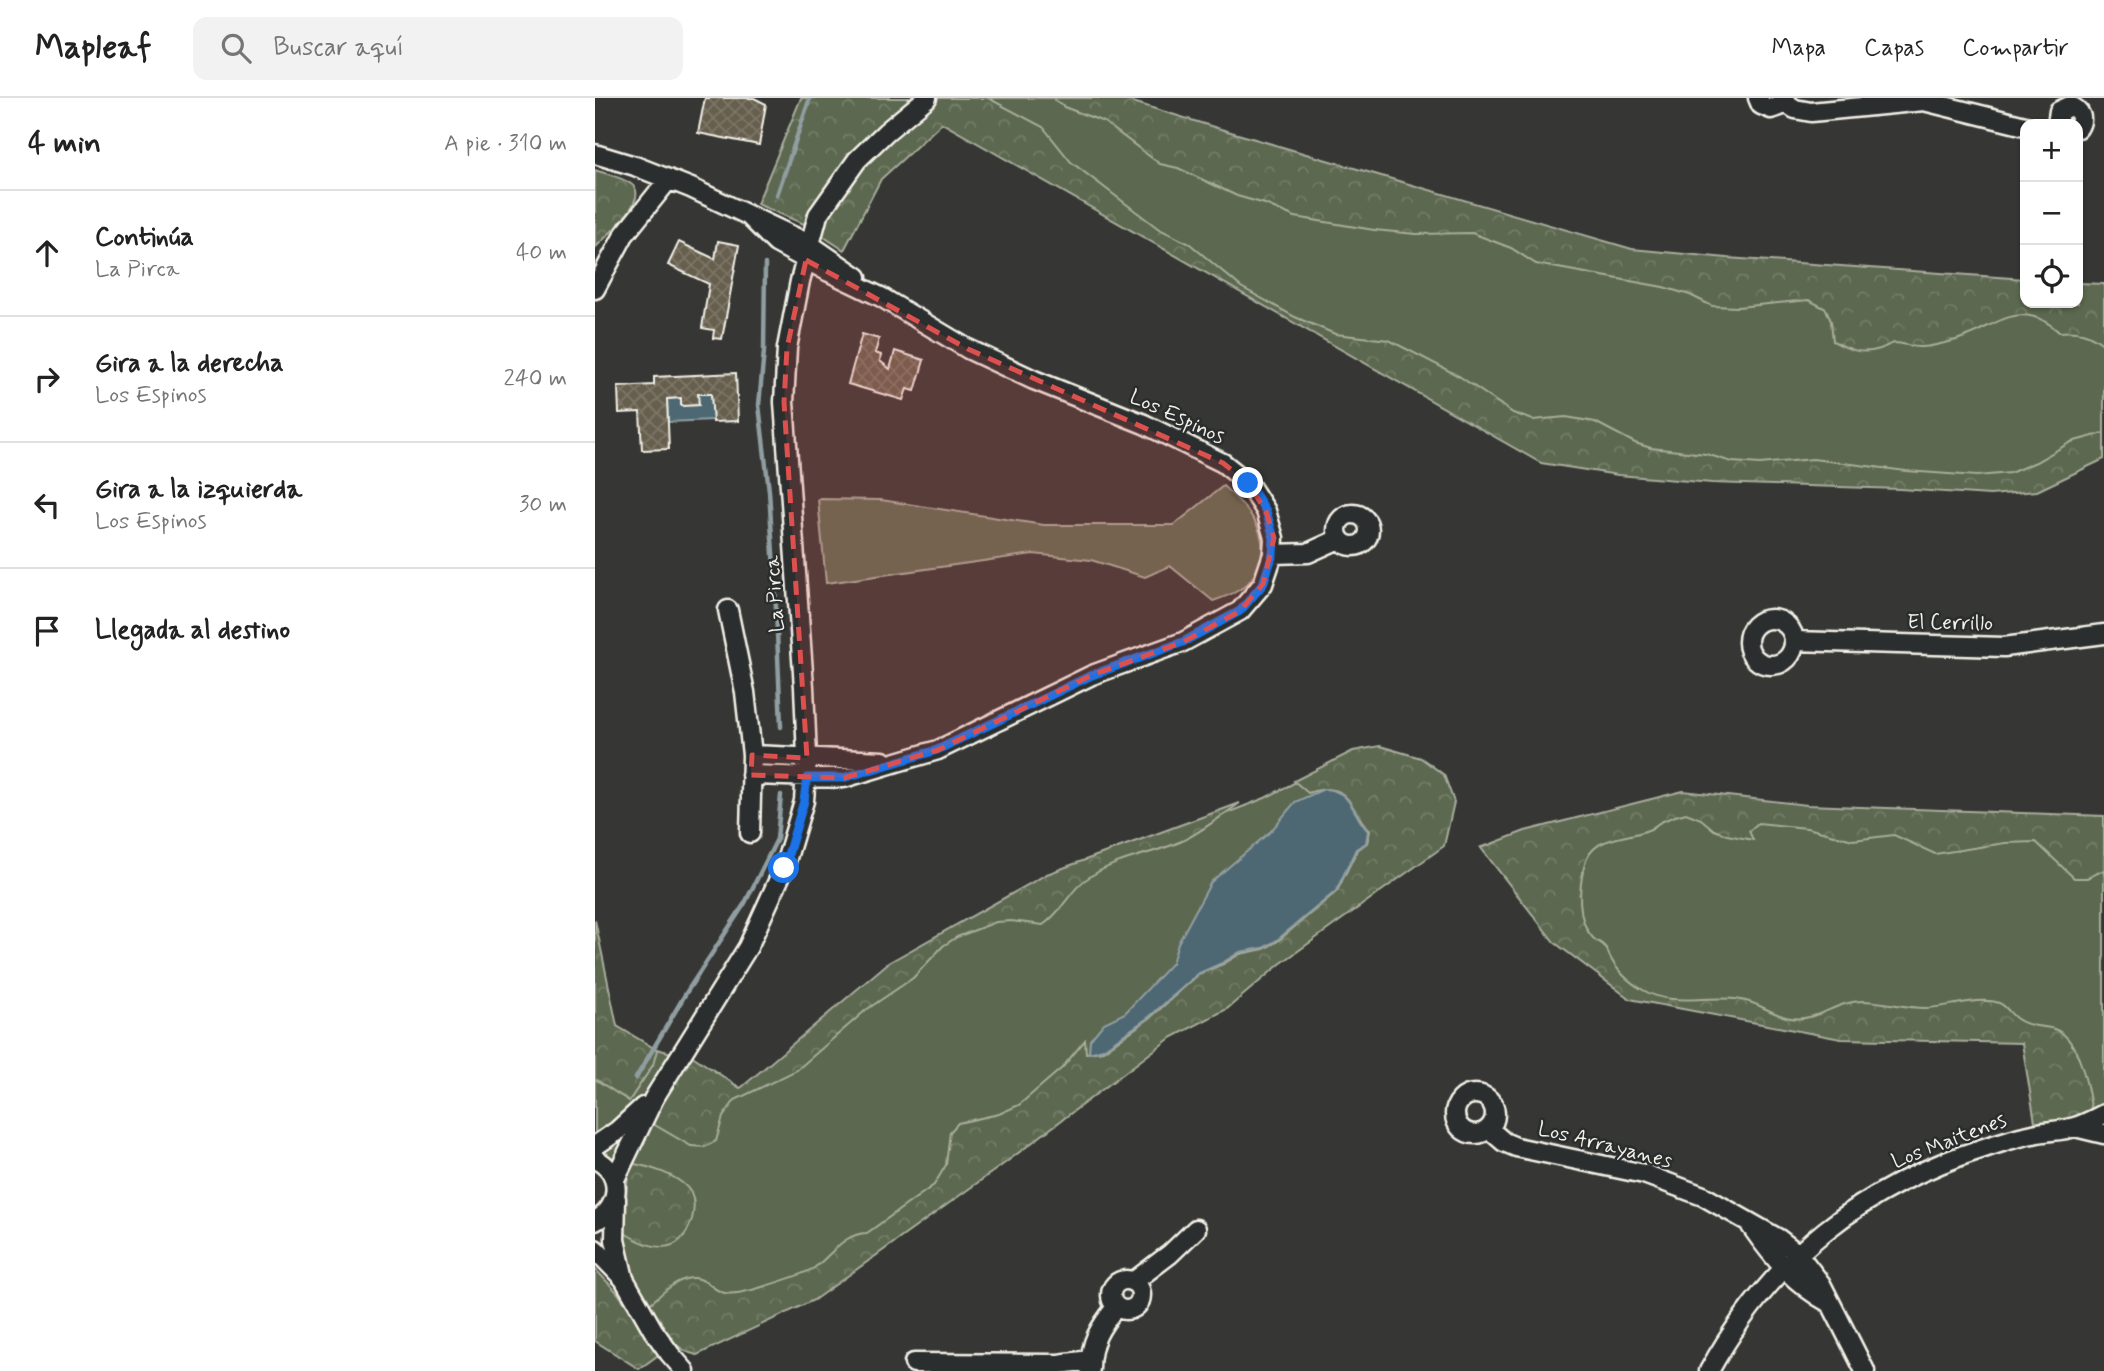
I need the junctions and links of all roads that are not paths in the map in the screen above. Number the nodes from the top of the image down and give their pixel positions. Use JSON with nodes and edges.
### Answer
{"nodes":[{"id":1,"x":927,"y":98,"type":"edge"},
{"id":2,"x":1759,"y":98,"type":"edge"},
{"id":3,"x":1784,"y":100,"type":"edge"},
{"id":4,"x":1924,"y":100,"type":"edge"},
{"id":5,"x":2054,"y":119,"type":"edge"},
{"id":6,"x":2081,"y":119,"type":"edge"},
{"id":7,"x":2020,"y":125,"type":"edge"},
{"id":8,"x":595,"y":155,"type":"edge"},
{"id":9,"x":669,"y":180,"type":"junction"},
{"id":10,"x":807,"y":252,"type":"junction"},
{"id":11,"x":595,"y":289,"type":"edge"},
{"id":12,"x":1339,"y":538,"type":"dead end"},
{"id":13,"x":1273,"y":554,"type":"junction"},
{"id":14,"x":728,"y":610,"type":"dead end"},
{"id":15,"x":2104,"y":634,"type":"edge"},
{"id":16,"x":1794,"y":641,"type":"dead end"},
{"id":17,"x":752,"y":755,"type":"junction"},
{"id":18,"x":807,"y":758,"type":"junction"},
{"id":19,"x":897,"y":762,"type":"junction"},
{"id":20,"x":751,"y":775,"type":"junction"},
{"id":21,"x":807,"y":778,"type":"junction"},
{"id":22,"x":750,"y":833,"type":"dead end"},
{"id":23,"x":654,"y":1098,"type":"junction"},
{"id":24,"x":2104,"y":1115,"type":"edge"},
{"id":25,"x":2075,"y":1127,"type":"junction"},
{"id":26,"x":1489,"y":1129,"type":"dead end"},
{"id":27,"x":2104,"y":1134,"type":"edge"},
{"id":28,"x":595,"y":1146,"type":"edge"},
{"id":29,"x":595,"y":1159,"type":"edge"},
{"id":30,"x":615,"y":1179,"type":"junction"},
{"id":31,"x":615,"y":1199,"type":"junction"},
{"id":32,"x":595,"y":1221,"type":"edge"},
{"id":33,"x":1749,"y":1223,"type":"junction"},
{"id":34,"x":1196,"y":1229,"type":"dead end"},
{"id":35,"x":595,"y":1249,"type":"edge"},
{"id":36,"x":1797,"y":1253,"type":"junction"},
{"id":37,"x":1784,"y":1267,"type":"junction"},
{"id":38,"x":624,"y":1279,"type":"junction"},
{"id":39,"x":1831,"y":1304,"type":"junction"},
{"id":40,"x":914,"y":1363,"type":"dead end"},
{"id":41,"x":1090,"y":1366,"type":"edge"},
{"id":42,"x":682,"y":1370,"type":"edge"},
{"id":43,"x":1709,"y":1371,"type":"edge"},
{"id":44,"x":1865,"y":1371,"type":"edge"}],
"edges":[{"from":1,"to":10,"type":"street","name":"La Pirca"},
{"from":2,"to":3,"type":"street"},
{"from":3,"to":4,"type":"street"},
{"from":4,"to":7,"type":"street"},
{"from":5,"to":6,"type":"street"},
{"from":8,"to":9,"type":"street","name":"Los Espinos"},
{"from":9,"to":10,"type":"street","name":"Los Espinos"},
{"from":9,"to":11,"type":"street"},
{"from":10,"to":13,"type":"street","name":"Los Espinos"},
{"from":10,"to":18,"type":"street","name":"La Pirca"},
{"from":12,"to":13,"type":"street"},
{"from":13,"to":19,"type":"street","name":"Los Espinos"},
{"from":14,"to":17,"type":"street"},
{"from":15,"to":16,"type":"street","name":"El Cerrillo"},
{"from":17,"to":18,"type":"street","name":"Los Espinos"},
{"from":17,"to":20,"type":"street"},
{"from":18,"to":19,"type":"street","name":"Los Espinos"},
{"from":18,"to":21,"type":"street","name":"La Pirca"},
{"from":19,"to":21,"type":"street","name":"Los Espinos"},
{"from":20,"to":21,"type":"street","name":"Los Espinos"},
{"from":20,"to":22,"type":"street"},
{"from":21,"to":23,"type":"street","name":"La Pirca"},
{"from":23,"to":28,"type":"street","name":"La Pirca"},
{"from":23,"to":30,"type":"street","name":"La Pirca"},
{"from":24,"to":25,"type":"street","name":"Los Maitenes"},
{"from":25,"to":27,"type":"street","name":"Los Maitenes"},
{"from":25,"to":36,"type":"street","name":"Los Maitenes"},
{"from":26,"to":33,"type":"street","name":"Los Arrayanes"},
{"from":29,"to":30,"type":"street"},
{"from":30,"to":31,"type":"street"},
{"from":31,"to":32,"type":"street"},
{"from":31,"to":38,"type":"street"},
{"from":33,"to":36,"type":"street","name":"Los Arrayanes"},
{"from":33,"to":37,"type":"street","name":"Los Arrayanes"},
{"from":34,"to":41,"type":"street"},
{"from":35,"to":38,"type":"street"},
{"from":36,"to":37,"type":"street","name":"Los Maitenes"},
{"from":36,"to":39,"type":"street","name":"Los Arrayanes"},
{"from":37,"to":39,"type":"street","name":"Los Arrayanes"},
{"from":37,"to":43,"type":"street","name":"Los Maitenes"},
{"from":38,"to":42,"type":"street"},
{"from":39,"to":44,"type":"street","name":"Los Arrayanes"},
{"from":40,"to":41,"type":"street"}]}
